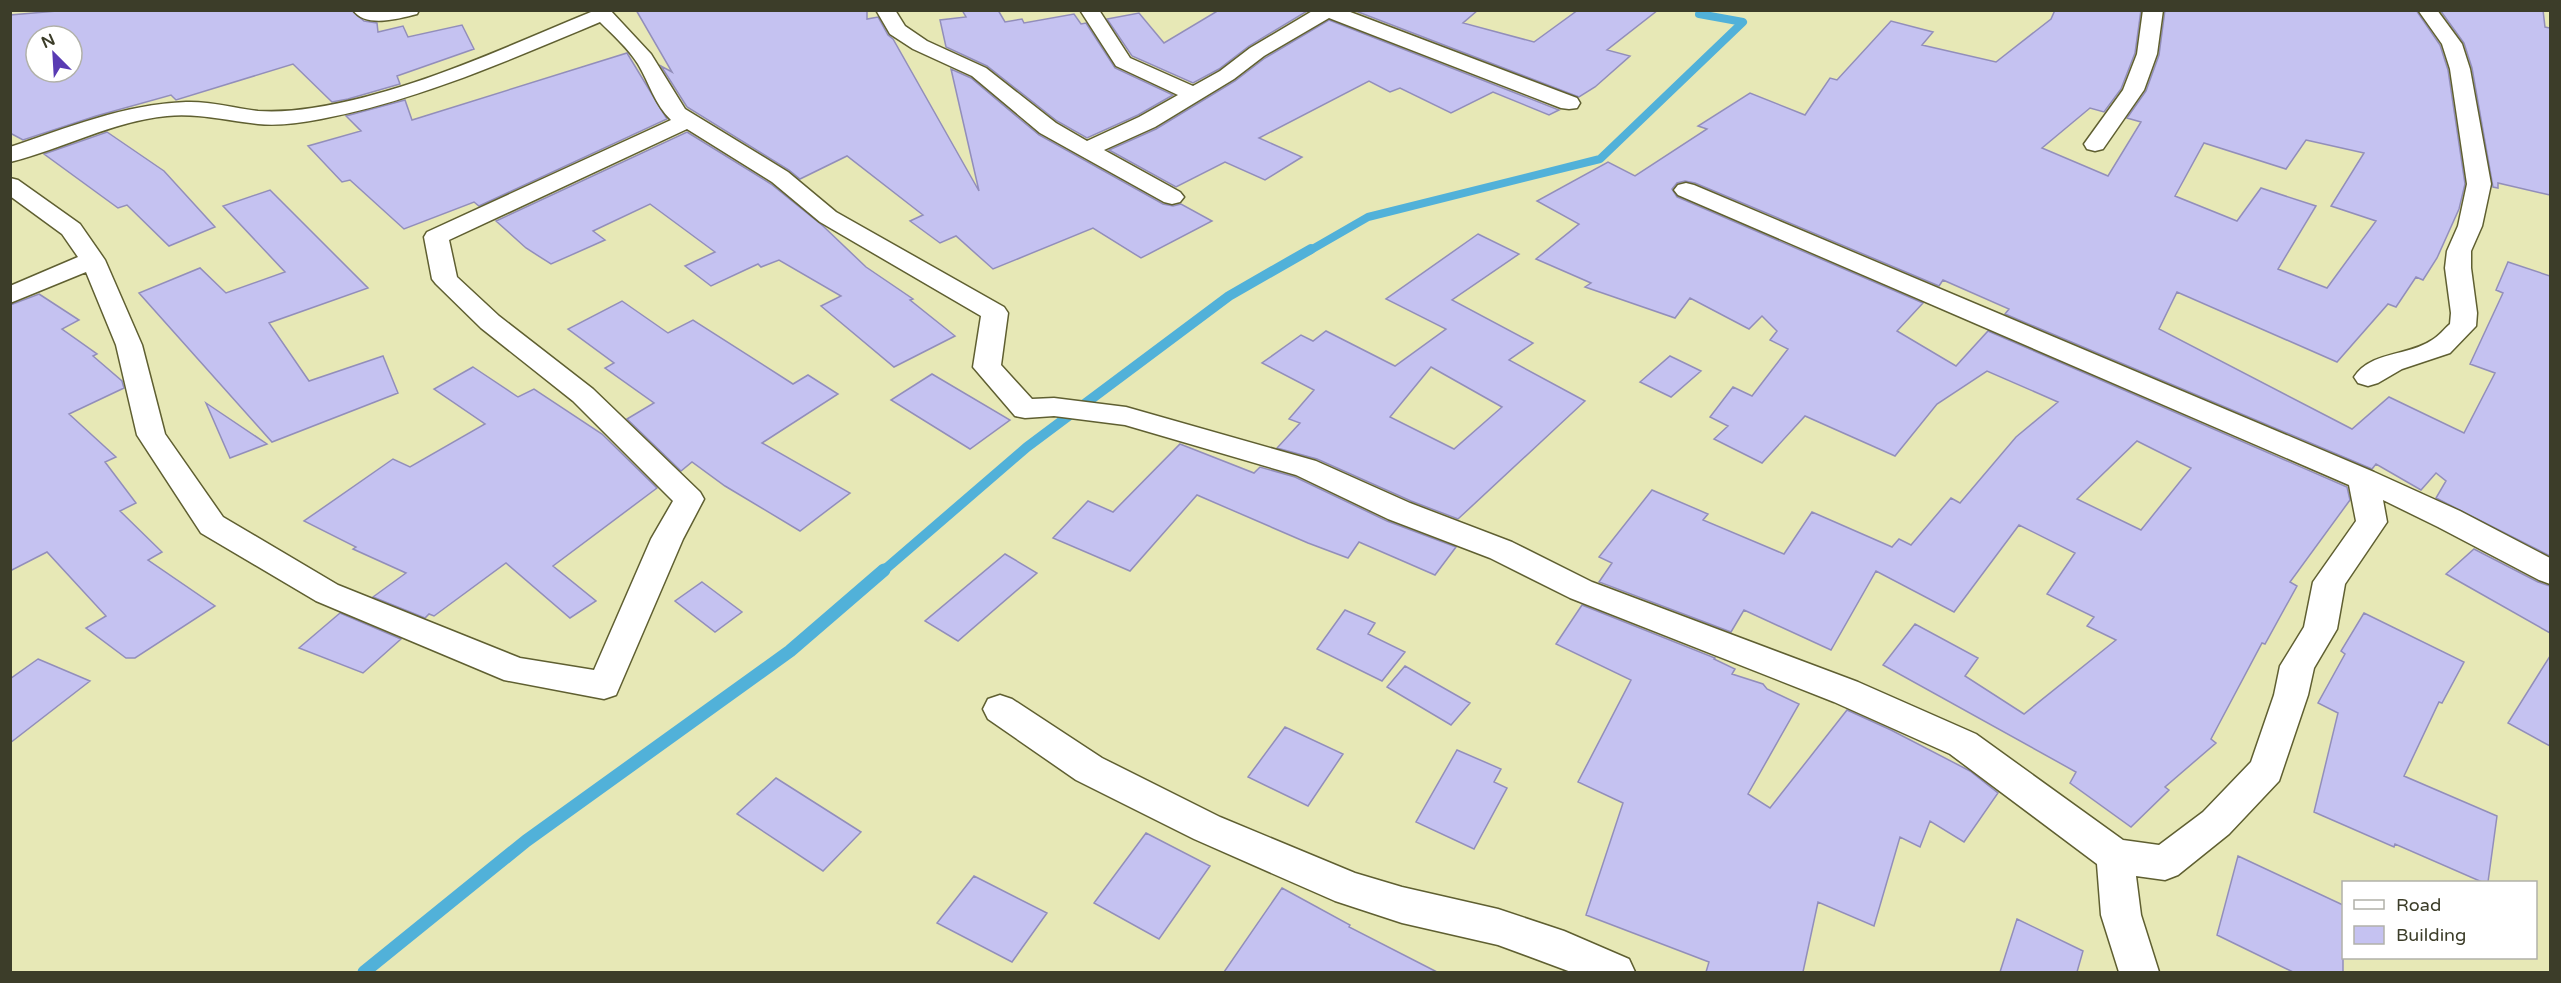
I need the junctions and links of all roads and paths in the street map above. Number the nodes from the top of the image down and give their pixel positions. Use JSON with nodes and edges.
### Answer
{"nodes":[{"id":1,"x":362,"y":10,"type":"edge"},
{"id":2,"x":410,"y":10,"type":"edge"},
{"id":3,"x":885,"y":10,"type":"edge"},
{"id":4,"x":1089,"y":10,"type":"edge"},
{"id":5,"x":2152,"y":10,"type":"edge"},
{"id":6,"x":2427,"y":10,"type":"edge"},
{"id":7,"x":1329,"y":11,"type":"edge"},
{"id":8,"x":601,"y":13,"type":"edge"},
{"id":9,"x":1194,"y":94,"type":"junction"},
{"id":10,"x":1569,"y":102,"type":"dead end"},
{"id":11,"x":689,"y":120,"type":"junction"},
{"id":12,"x":2095,"y":144,"type":"dead end"},
{"id":13,"x":1087,"y":149,"type":"junction"},
{"id":14,"x":10,"y":155,"type":"edge"},
{"id":15,"x":10,"y":185,"type":"edge"},
{"id":16,"x":1686,"y":190,"type":"dead end"},
{"id":17,"x":1172,"y":197,"type":"dead end"},
{"id":18,"x":93,"y":260,"type":"junction"},
{"id":19,"x":10,"y":295,"type":"edge"},
{"id":20,"x":2368,"y":377,"type":"dead end"},
{"id":21,"x":2363,"y":479,"type":"junction"},
{"id":22,"x":2550,"y":572,"type":"edge"},
{"id":23,"x":1000,"y":709,"type":"dead end"},
{"id":24,"x":2115,"y":856,"type":"junction"},
{"id":25,"x":1615,"y":972,"type":"edge"},
{"id":26,"x":2139,"y":972,"type":"edge"}],
"edges":[{"from":1,"to":2,"type":"street"},
{"from":3,"to":13,"type":"street"},
{"from":4,"to":9,"type":"street"},
{"from":5,"to":12,"type":"street"},
{"from":6,"to":20,"type":"street"},
{"from":7,"to":9,"type":"street"},
{"from":7,"to":10,"type":"street"},
{"from":8,"to":11,"type":"street"},
{"from":8,"to":14,"type":"street"},
{"from":9,"to":13,"type":"street"},
{"from":11,"to":18,"type":"street"},
{"from":11,"to":24,"type":"street"},
{"from":13,"to":17,"type":"street"},
{"from":15,"to":18,"type":"street"},
{"from":16,"to":21,"type":"street"},
{"from":18,"to":19,"type":"street"},
{"from":21,"to":22,"type":"street"},
{"from":21,"to":24,"type":"street"},
{"from":23,"to":25,"type":"street"},
{"from":24,"to":26,"type":"street"}]}
